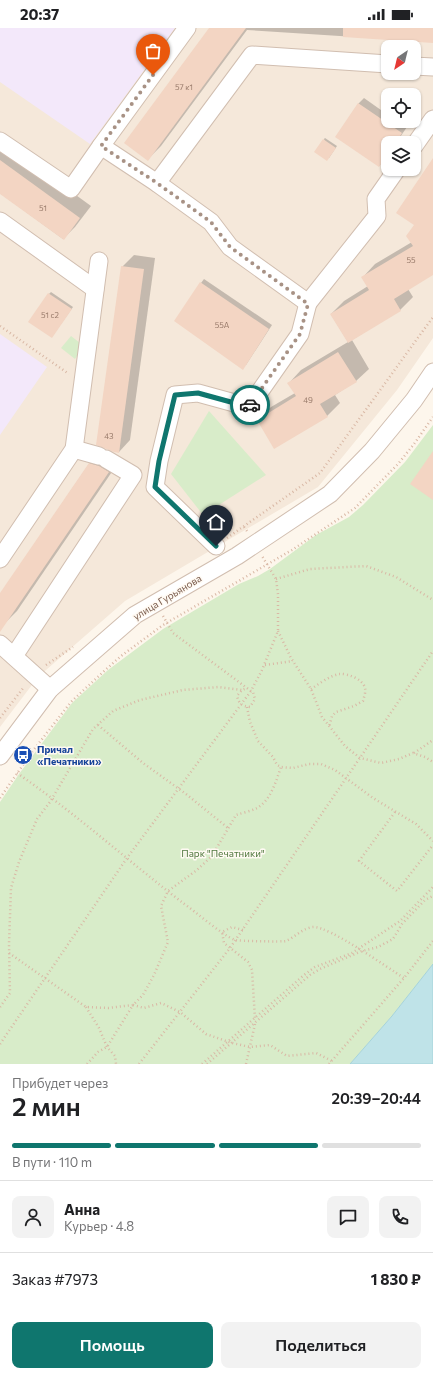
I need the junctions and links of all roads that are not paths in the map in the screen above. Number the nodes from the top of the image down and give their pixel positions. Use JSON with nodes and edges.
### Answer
{"nodes":[{"id":1,"x":187,"y":28,"type":"edge"},
{"id":2,"x":381,"y":64,"type":"edge"},
{"id":3,"x":421,"y":66,"type":"edge"},
{"id":4,"x":433,"y":67,"type":"edge"},
{"id":5,"x":433,"y":119,"type":"edge"},
{"id":6,"x":421,"y":136,"type":"edge"},
{"id":7,"x":0,"y":141,"type":"edge"},
{"id":8,"x":101,"y":146,"type":"junction"},
{"id":9,"x":392,"y":176,"type":"edge"},
{"id":10,"x":157,"y":183,"type":"junction"},
{"id":11,"x":0,"y":221,"type":"edge"},
{"id":12,"x":99,"y":261,"type":"dead end"},
{"id":13,"x":95,"y":289,"type":"junction"},
{"id":14,"x":308,"y":304,"type":"junction"},
{"id":15,"x":433,"y":372,"type":"edge"},
{"id":16,"x":74,"y":449,"type":"junction"},
{"id":17,"x":216,"y":546,"type":"road end"},
{"id":18,"x":0,"y":559,"type":"edge"},
{"id":19,"x":0,"y":644,"type":"edge"},
{"id":20,"x":14,"y":656,"type":"junction"},
{"id":21,"x":50,"y":689,"type":"junction"},
{"id":22,"x":0,"y":756,"type":"edge"}],
"edges":[{"from":1,"to":8,"type":"street"},
{"from":2,"to":10,"type":"street"},
{"from":3,"to":4,"type":"street"},
{"from":5,"to":6,"type":"street"},
{"from":7,"to":8,"type":"street"},
{"from":8,"to":10,"type":"street"},
{"from":9,"to":14,"type":"street"},
{"from":10,"to":14,"type":"street"},
{"from":11,"to":13,"type":"street"},
{"from":12,"to":13,"type":"street"},
{"from":13,"to":16,"type":"street"},
{"from":14,"to":17,"type":"street"},
{"from":15,"to":21,"type":"street","name":"улица Гурьянова"},
{"from":16,"to":18,"type":"street"},
{"from":16,"to":20,"type":"street"},
{"from":19,"to":20,"type":"street"},
{"from":20,"to":21,"type":"street"},
{"from":21,"to":22,"type":"street","name":"улица Гурьянова"}]}
